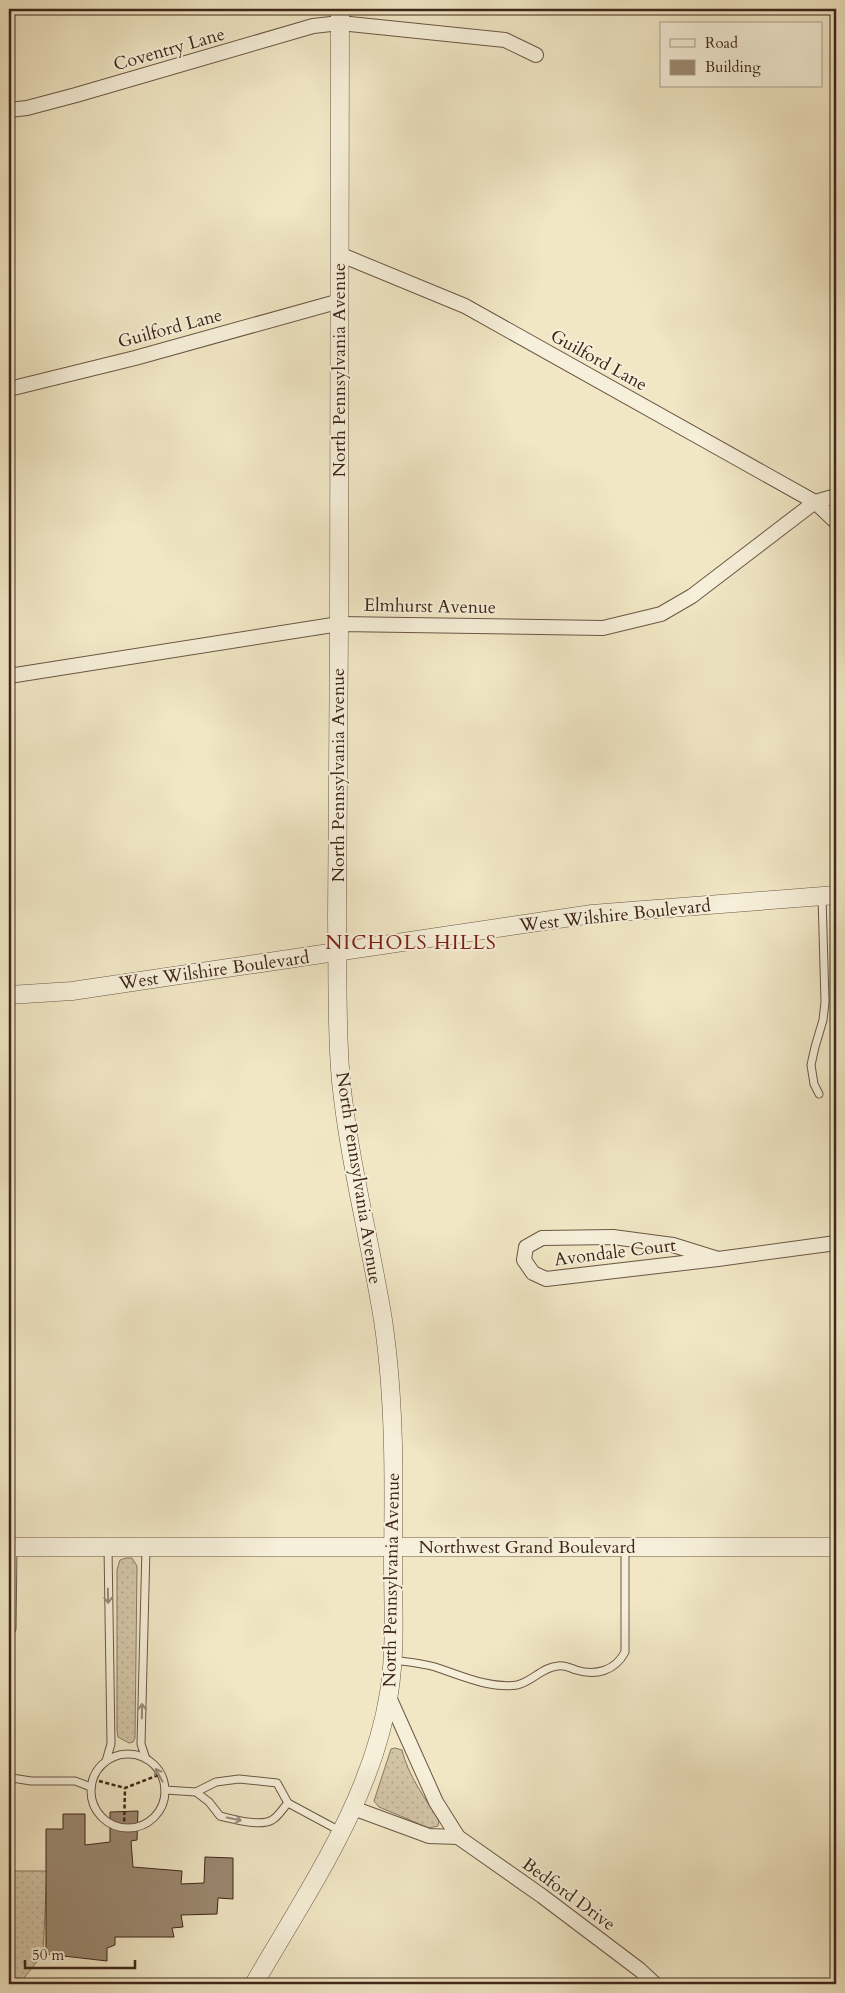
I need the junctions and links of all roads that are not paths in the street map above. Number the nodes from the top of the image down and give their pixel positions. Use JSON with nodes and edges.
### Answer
{"nodes":[{"id":1,"x":340,"y":16,"type":"edge"},
{"id":2,"x":536,"y":55,"type":"dead end"},
{"id":3,"x":9,"y":110,"type":"edge"},
{"id":4,"x":339,"y":254,"type":"junction"},
{"id":5,"x":340,"y":301,"type":"junction"},
{"id":6,"x":9,"y":389,"type":"edge"},
{"id":7,"x":836,"y":496,"type":"edge"},
{"id":8,"x":815,"y":502,"type":"junction"},
{"id":9,"x":836,"y":522,"type":"edge"},
{"id":10,"x":339,"y":624,"type":"junction"},
{"id":11,"x":9,"y":676,"type":"edge"},
{"id":12,"x":829,"y":895,"type":"edge"},
{"id":13,"x":338,"y":953,"type":"junction"},
{"id":14,"x":9,"y":995,"type":"edge"},
{"id":15,"x":819,"y":1094,"type":"dead end"},
{"id":16,"x":836,"y":1243,"type":"edge"},
{"id":17,"x":718,"y":1259,"type":"junction"},
{"id":18,"x":393,"y":1546,"type":"junction"},
{"id":19,"x":11,"y":1547,"type":"edge"},
{"id":20,"x":108,"y":1547,"type":"junction"},
{"id":21,"x":146,"y":1547,"type":"junction"},
{"id":22,"x":625,"y":1547,"type":"junction"},
{"id":23,"x":836,"y":1547,"type":"edge"},
{"id":24,"x":12,"y":1629,"type":"dead end"},
{"id":25,"x":393,"y":1660,"type":"junction"},
{"id":26,"x":389,"y":1697,"type":"junction"},
{"id":27,"x":146,"y":1759,"type":"junction"},
{"id":28,"x":106,"y":1761,"type":"junction"},
{"id":29,"x":9,"y":1774,"type":"edge"},
{"id":30,"x":90,"y":1787,"type":"junction"},
{"id":31,"x":165,"y":1790,"type":"junction"},
{"id":32,"x":196,"y":1792,"type":"junction"},
{"id":33,"x":288,"y":1802,"type":"junction"},
{"id":34,"x":353,"y":1808,"type":"junction"},
{"id":35,"x":340,"y":1832,"type":"junction"},
{"id":36,"x":458,"y":1837,"type":"junction"},
{"id":37,"x":254,"y":1984,"type":"edge"},
{"id":38,"x":655,"y":1984,"type":"edge"}],
"edges":[{"from":1,"to":2,"type":"street","name":"Coventry Lane"},
{"from":1,"to":3,"type":"street","name":"Coventry Lane"},
{"from":1,"to":4,"type":"street","name":"North Pennsylvania Avenue"},
{"from":4,"to":5,"type":"street","name":"North Pennsylvania Avenue"},
{"from":4,"to":8,"type":"street","name":"Guilford Lane"},
{"from":5,"to":6,"type":"street","name":"Guilford Lane"},
{"from":5,"to":10,"type":"street","name":"North Pennsylvania Avenue"},
{"from":7,"to":8,"type":"street"},
{"from":8,"to":9,"type":"street","name":"Guilford Lane"},
{"from":8,"to":10,"type":"street","name":"Elmhurst Avenue"},
{"from":10,"to":11,"type":"street","name":"Elmhurst Avenue"},
{"from":10,"to":13,"type":"street","name":"North Pennsylvania Avenue"},
{"from":12,"to":13,"type":"street","name":"West Wilshire Boulevard"},
{"from":12,"to":15,"type":"lane"},
{"from":13,"to":14,"type":"street","name":"West Wilshire Boulevard"},
{"from":13,"to":18,"type":"street","name":"North Pennsylvania Avenue"},
{"from":16,"to":17,"type":"street","name":"Avondale Court"},
{"from":17,"to":17,"type":"street","name":"Avondale Court"},
{"from":18,"to":21,"type":"street","name":"Northwest Grand Boulevard"},
{"from":18,"to":22,"type":"street","name":"Northwest Grand Boulevard"},
{"from":18,"to":25,"type":"street","name":"North Pennsylvania Avenue"},
{"from":19,"to":20,"type":"street","name":"Northwest Grand Boulevard"},
{"from":19,"to":24,"type":"lane"},
{"from":20,"to":21,"type":"street","name":"Northwest Grand Boulevard"},
{"from":20,"to":28,"type":"lane","one_way":true},
{"from":27,"to":21,"type":"lane","one_way":true},
{"from":22,"to":23,"type":"street","name":"Northwest Grand Boulevard"},
{"from":22,"to":25,"type":"lane"},
{"from":25,"to":26,"type":"street","name":"North Pennsylvania Avenue"},
{"from":26,"to":34,"type":"street","name":"North Pennsylvania Avenue"},
{"from":26,"to":36,"type":"street","name":"Bedford Drive"},
{"from":27,"to":28,"type":"lane"},
{"from":27,"to":31,"type":"lane"},
{"from":28,"to":30,"type":"lane"},
{"from":29,"to":30,"type":"lane"},
{"from":30,"to":31,"type":"lane"},
{"from":31,"to":32,"type":"lane"},
{"from":32,"to":33,"type":"lane"},
{"from":32,"to":33,"type":"lane","one_way":true},
{"from":33,"to":35,"type":"lane"},
{"from":34,"to":35,"type":"street","name":"North Pennsylvania Avenue"},
{"from":34,"to":36,"type":"street"},
{"from":35,"to":37,"type":"street","name":"North Pennsylvania Avenue"},
{"from":36,"to":38,"type":"street","name":"Bedford Drive"}]}
